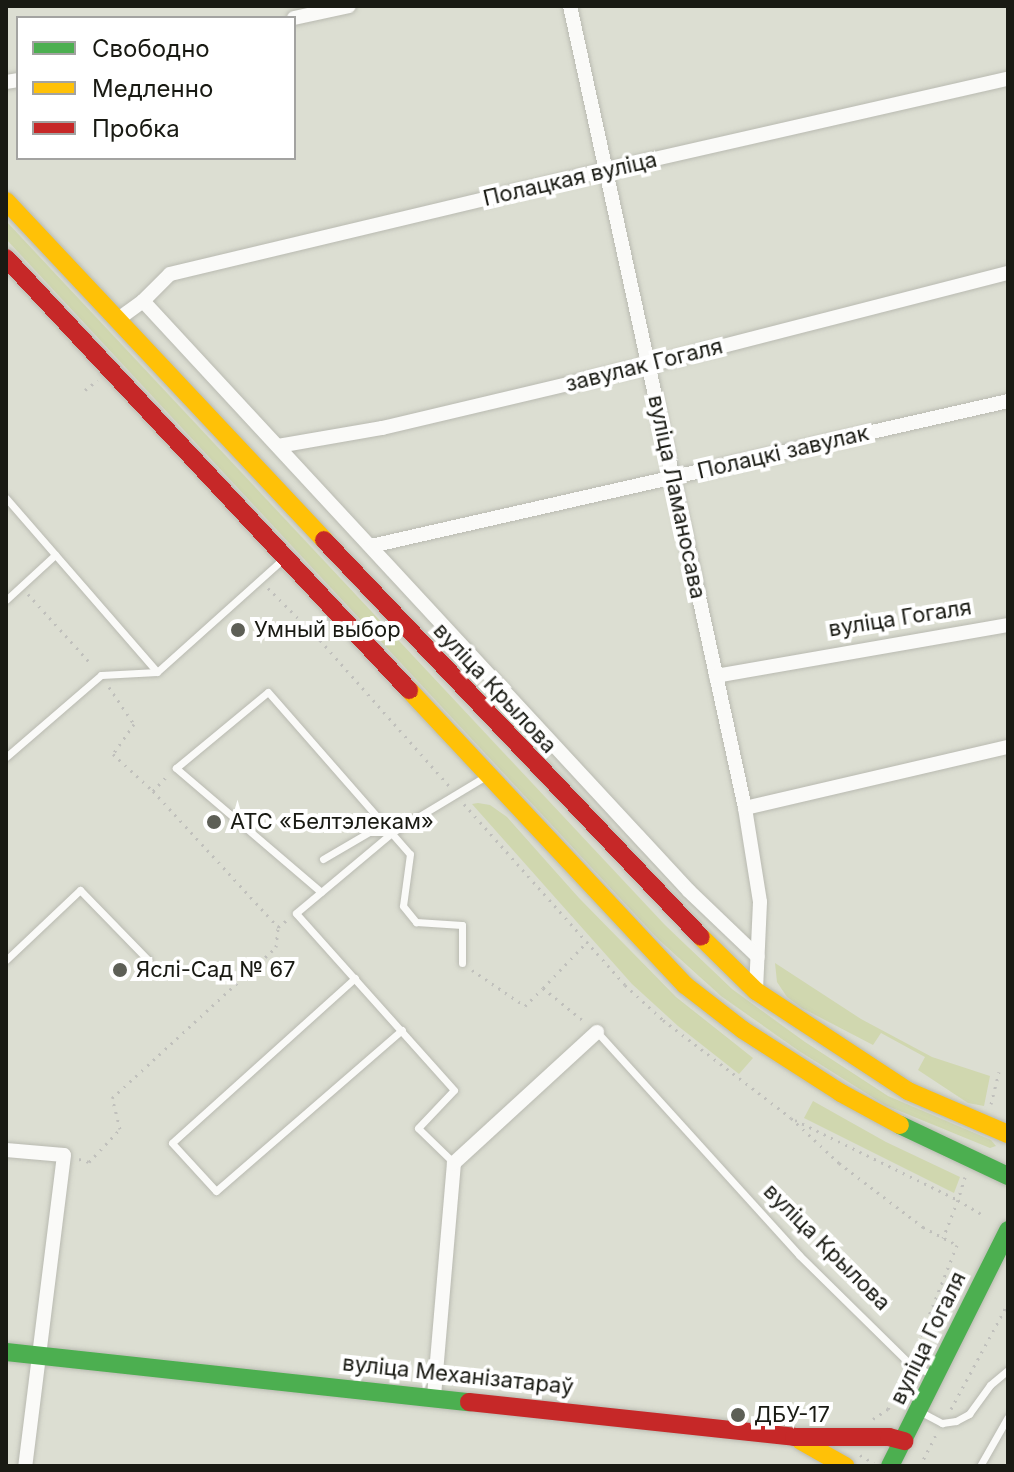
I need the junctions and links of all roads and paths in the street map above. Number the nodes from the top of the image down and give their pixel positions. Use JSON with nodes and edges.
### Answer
{"nodes":[{"id":1,"x":349,"y":6,"type":"edge"},
{"id":2,"x":570,"y":6,"type":"edge"},
{"id":3,"x":296,"y":18,"type":"edge"},
{"id":4,"x":1008,"y":79,"type":"edge"},
{"id":5,"x":606,"y":170,"type":"junction"},
{"id":6,"x":6,"y":201,"type":"edge"},
{"id":7,"x":6,"y":258,"type":"edge"},
{"id":8,"x":1008,"y":273,"type":"edge"},
{"id":9,"x":143,"y":301,"type":"junction"},
{"id":10,"x":117,"y":320,"type":"junction"},
{"id":11,"x":649,"y":365,"type":"junction"},
{"id":12,"x":100,"y":379,"type":"dead end"},
{"id":13,"x":85,"y":390,"type":"dead end"},
{"id":14,"x":1008,"y":401,"type":"edge"},
{"id":15,"x":278,"y":446,"type":"junction"},
{"id":16,"x":672,"y":477,"type":"junction"},
{"id":17,"x":6,"y":498,"type":"edge"},
{"id":18,"x":371,"y":546,"type":"junction"},
{"id":19,"x":55,"y":555,"type":"junction"},
{"id":20,"x":287,"y":555,"type":"junction"},
{"id":21,"x":257,"y":584,"type":"junction"},
{"id":22,"x":21,"y":586,"type":"junction"},
{"id":23,"x":6,"y":600,"type":"edge"},
{"id":24,"x":1008,"y":625,"type":"edge"},
{"id":25,"x":157,"y":672,"type":"junction"},
{"id":26,"x":101,"y":675,"type":"junction"},
{"id":27,"x":716,"y":676,"type":"junction"},
{"id":28,"x":1008,"y":747,"type":"edge"},
{"id":29,"x":6,"y":757,"type":"edge"},
{"id":30,"x":176,"y":768,"type":"junction"},
{"id":31,"x":488,"y":775,"type":"junction"},
{"id":32,"x":153,"y":791,"type":"junction"},
{"id":33,"x":456,"y":794,"type":"junction"},
{"id":34,"x":745,"y":808,"type":"junction"},
{"id":35,"x":393,"y":832,"type":"junction"},
{"id":36,"x":323,"y":859,"type":"dead end"},
{"id":37,"x":321,"y":892,"type":"junction"},
{"id":38,"x":296,"y":913,"type":"junction"},
{"id":39,"x":278,"y":927,"type":"junction"},
{"id":40,"x":587,"y":942,"type":"junction"},
{"id":41,"x":758,"y":957,"type":"junction"},
{"id":42,"x":6,"y":960,"type":"edge"},
{"id":43,"x":148,"y":960,"type":"dead end"},
{"id":44,"x":462,"y":963,"type":"joint"},
{"id":45,"x":355,"y":978,"type":"junction"},
{"id":46,"x":543,"y":988,"type":"junction"},
{"id":47,"x":756,"y":991,"type":"junction"},
{"id":48,"x":402,"y":1030,"type":"junction"},
{"id":49,"x":597,"y":1032,"type":"junction"},
{"id":50,"x":999,"y":1072,"type":"dead end"},
{"id":51,"x":991,"y":1104,"type":"dead end"},
{"id":52,"x":791,"y":1118,"type":"junction"},
{"id":53,"x":1008,"y":1134,"type":"edge"},
{"id":54,"x":6,"y":1150,"type":"edge"},
{"id":55,"x":89,"y":1162,"type":"dead end"},
{"id":56,"x":454,"y":1163,"type":"junction"},
{"id":57,"x":1008,"y":1176,"type":"edge"},
{"id":58,"x":965,"y":1177,"type":"dead end"},
{"id":59,"x":958,"y":1200,"type":"junction"},
{"id":60,"x":985,"y":1216,"type":"dead end"},
{"id":61,"x":1008,"y":1230,"type":"edge"},
{"id":62,"x":943,"y":1238,"type":"junction"},
{"id":63,"x":1008,"y":1303,"type":"edge"},
{"id":64,"x":6,"y":1352,"type":"edge"},
{"id":65,"x":39,"y":1355,"type":"junction"},
{"id":66,"x":909,"y":1363,"type":"junction"},
{"id":67,"x":1008,"y":1370,"type":"edge"},
{"id":68,"x":937,"y":1377,"type":"junction"},
{"id":69,"x":434,"y":1396,"type":"junction"},
{"id":70,"x":919,"y":1411,"type":"junction"},
{"id":71,"x":1008,"y":1417,"type":"edge"},
{"id":72,"x":870,"y":1421,"type":"dead end"},
{"id":73,"x":942,"y":1423,"type":"junction"},
{"id":74,"x":794,"y":1437,"type":"junction"},
{"id":75,"x":904,"y":1441,"type":"junction"},
{"id":76,"x":851,"y":1460,"type":"edge"},
{"id":77,"x":25,"y":1466,"type":"edge"},
{"id":78,"x":881,"y":1466,"type":"edge"},
{"id":79,"x":890,"y":1466,"type":"edge"},
{"id":80,"x":920,"y":1466,"type":"edge"},
{"id":81,"x":980,"y":1466,"type":"edge"}],
"edges":[{"from":1,"to":3,"type":"street"},
{"from":2,"to":5,"type":"street","name":"вуліца Ламаносава"},
{"from":4,"to":5,"type":"street","name":"Полацкая вуліца"},
{"from":5,"to":9,"type":"street","name":"Полацкая вуліца"},
{"from":5,"to":11,"type":"street","name":"вуліца Ламаносава"},
{"from":6,"to":10,"type":"main road","name":"вуліца Крылова"},
{"from":7,"to":20,"type":"main road"},
{"from":8,"to":11,"type":"street","name":"завулак Гогаля"},
{"from":9,"to":10,"type":"street","name":"Полацкая вуліца"},
{"from":9,"to":15,"type":"street"},
{"from":10,"to":47,"type":"main road","name":"вуліца Крылова"},
{"from":11,"to":15,"type":"street","name":"завулак Гогаля"},
{"from":11,"to":16,"type":"street","name":"вуліца Ламаносава"},
{"from":12,"to":13,"type":"path"},
{"from":14,"to":16,"type":"street","name":"Полацкі завулак"},
{"from":15,"to":18,"type":"street"},
{"from":16,"to":18,"type":"street","name":"Полацкі завулак"},
{"from":16,"to":27,"type":"street","name":"вуліца Ламаносава"},
{"from":17,"to":19,"type":"lane"},
{"from":18,"to":41,"type":"street"},
{"from":19,"to":22,"type":"lane"},
{"from":19,"to":25,"type":"lane"},
{"from":20,"to":21,"type":"lane"},
{"from":20,"to":31,"type":"main road"},
{"from":21,"to":25,"type":"lane"},
{"from":21,"to":33,"type":"path"},
{"from":22,"to":23,"type":"lane"},
{"from":22,"to":26,"type":"path"},
{"from":24,"to":27,"type":"street","name":"вуліца Гогаля"},
{"from":25,"to":26,"type":"lane"},
{"from":26,"to":29,"type":"lane"},
{"from":26,"to":32,"type":"path"},
{"from":27,"to":34,"type":"street","name":"вуліца Ламаносава"},
{"from":28,"to":34,"type":"street"},
{"from":30,"to":32,"type":"path"},
{"from":30,"to":35,"type":"lane"},
{"from":30,"to":37,"type":"lane"},
{"from":31,"to":33,"type":"lane"},
{"from":31,"to":57,"type":"main road"},
{"from":32,"to":39,"type":"path"},
{"from":33,"to":35,"type":"lane"},
{"from":33,"to":40,"type":"path"},
{"from":34,"to":41,"type":"street","name":"вуліца Ламаносава"},
{"from":35,"to":36,"type":"lane"},
{"from":35,"to":37,"type":"lane"},
{"from":35,"to":44,"type":"lane"},
{"from":37,"to":38,"type":"lane"},
{"from":38,"to":39,"type":"path"},
{"from":38,"to":45,"type":"lane"},
{"from":39,"to":55,"type":"path"},
{"from":40,"to":46,"type":"path"},
{"from":40,"to":52,"type":"path"},
{"from":41,"to":47,"type":"street","name":"вуліца Ламаносава"},
{"from":42,"to":43,"type":"lane"},
{"from":44,"to":46,"type":"path"},
{"from":45,"to":48,"type":"lane"},
{"from":45,"to":48,"type":"lane"},
{"from":46,"to":49,"type":"path"},
{"from":47,"to":53,"type":"main road","name":"вуліца Крылова"},
{"from":48,"to":56,"type":"lane"},
{"from":49,"to":56,"type":"street"},
{"from":49,"to":66,"type":"lane","name":"вуліца Крылова"},
{"from":50,"to":51,"type":"path"},
{"from":52,"to":59,"type":"path"},
{"from":52,"to":62,"type":"path"},
{"from":54,"to":65,"type":"street"},
{"from":56,"to":69,"type":"street"},
{"from":58,"to":59,"type":"path"},
{"from":59,"to":60,"type":"path"},
{"from":59,"to":62,"type":"path"},
{"from":61,"to":68,"type":"main road","name":"вуліца Гогаля"},
{"from":62,"to":66,"type":"path"},
{"from":63,"to":73,"type":"path"},
{"from":64,"to":65,"type":"main road","name":"вуліца Механізатараў"},
{"from":65,"to":69,"type":"main road","name":"вуліца Механізатараў"},
{"from":65,"to":77,"type":"street"},
{"from":66,"to":68,"type":"lane","name":"вуліца Крылова"},
{"from":66,"to":72,"type":"path"},
{"from":67,"to":73,"type":"lane"},
{"from":68,"to":70,"type":"main road","name":"вуліца Гогаля"},
{"from":69,"to":74,"type":"main road","name":"вуліца Механізатараў"},
{"from":70,"to":73,"type":"lane"},
{"from":70,"to":75,"type":"main road","name":"вуліца Гогаля"},
{"from":71,"to":81,"type":"lane"},
{"from":73,"to":80,"type":"path"},
{"from":74,"to":75,"type":"main road","name":"вуліца Механізатараў"},
{"from":74,"to":76,"type":"main road"},
{"from":75,"to":79,"type":"main road","name":"вуліца Гогаля"},
{"from":76,"to":78,"type":"path"}]}
